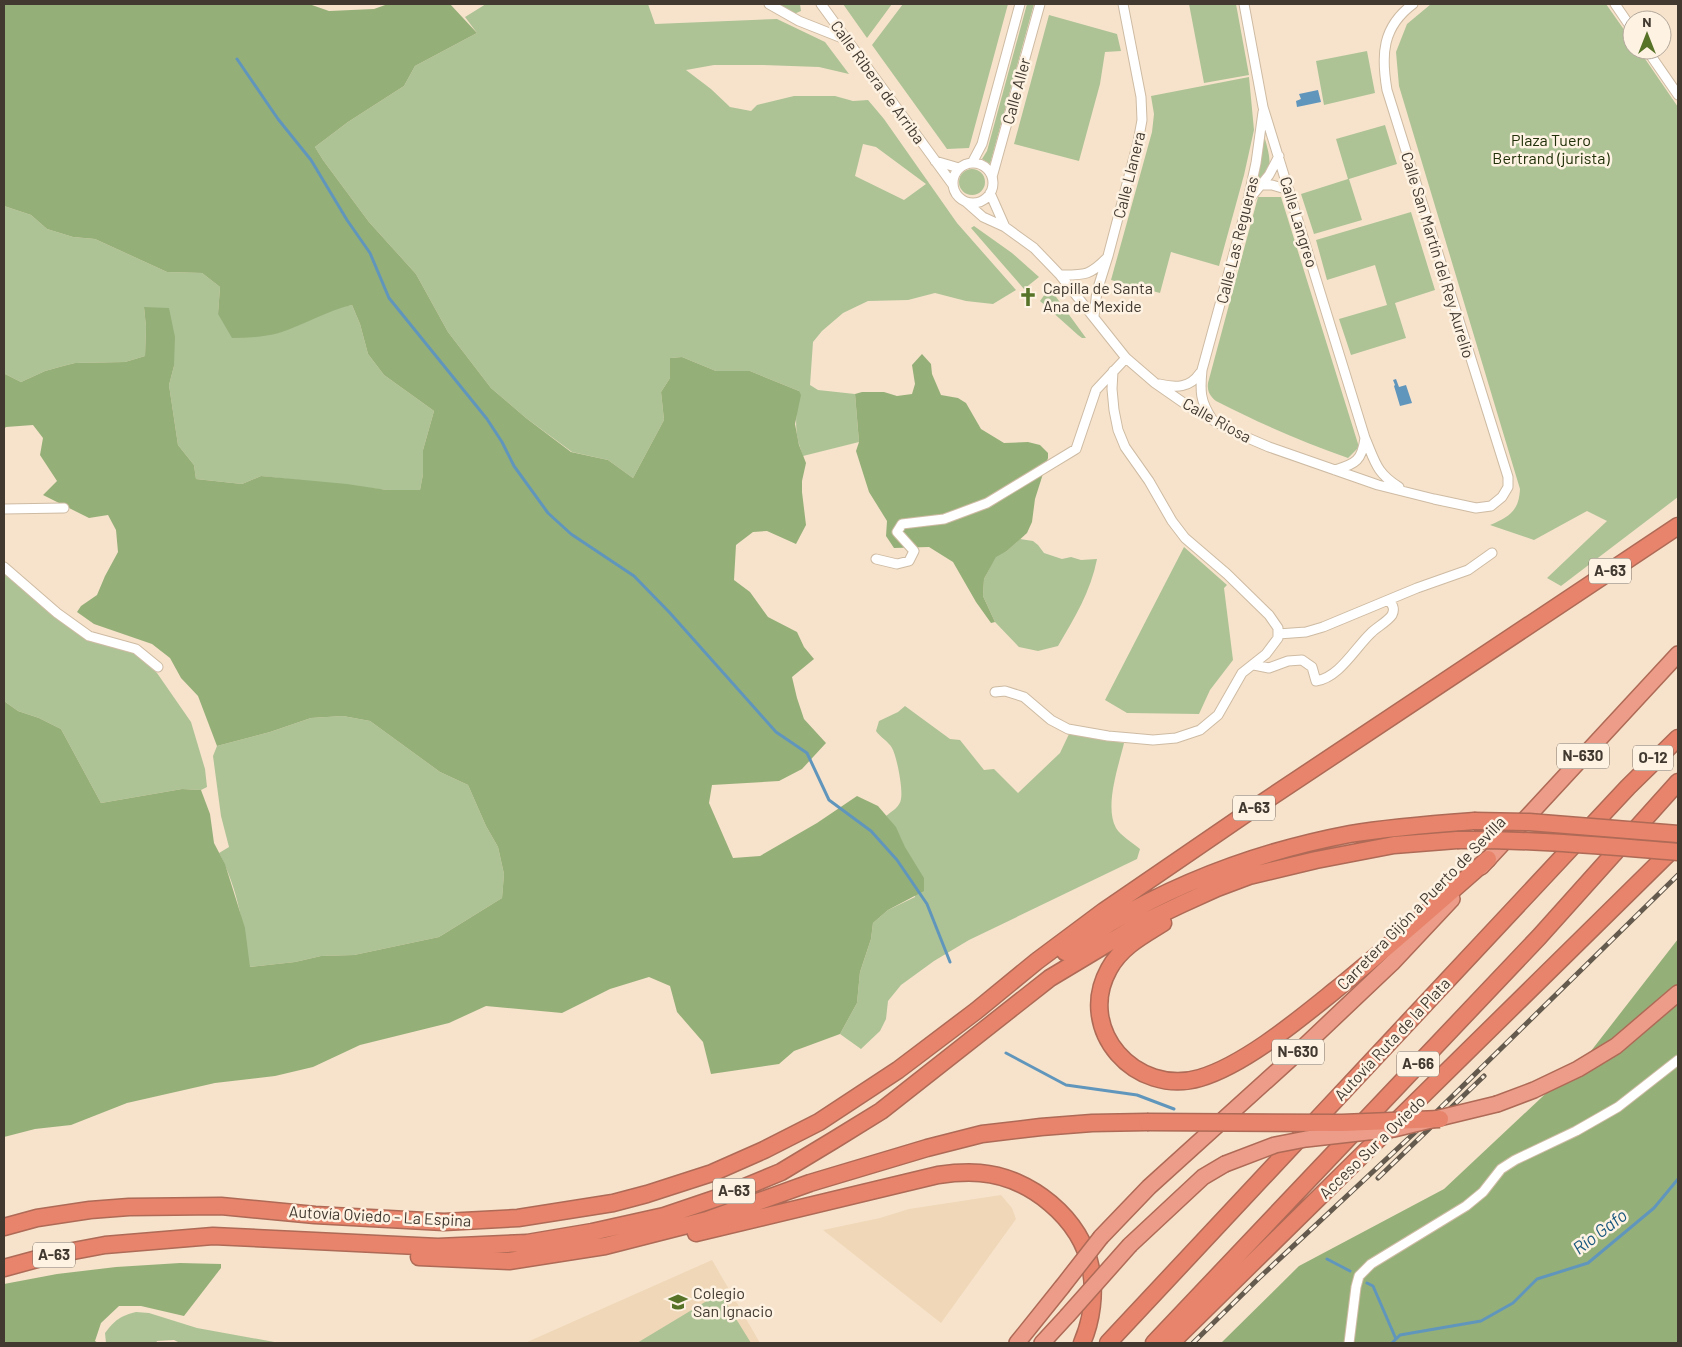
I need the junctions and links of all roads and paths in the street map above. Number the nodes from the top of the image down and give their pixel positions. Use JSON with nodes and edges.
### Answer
{"nodes":[{"id":1,"x":769,"y":4,"type":"edge"},
{"id":2,"x":1020,"y":4,"type":"edge"},
{"id":3,"x":1040,"y":4,"type":"edge"},
{"id":4,"x":1123,"y":4,"type":"edge"},
{"id":5,"x":1244,"y":4,"type":"edge"},
{"id":6,"x":1413,"y":4,"type":"edge"},
{"id":7,"x":1614,"y":4,"type":"edge"},
{"id":8,"x":824,"y":6,"type":"edge"},
{"id":9,"x":1622,"y":15,"type":"edge"},
{"id":10,"x":847,"y":40,"type":"junction"},
{"id":11,"x":1654,"y":60,"type":"edge"},
{"id":12,"x":1678,"y":94,"type":"edge"},
{"id":13,"x":1263,"y":107,"type":"junction"},
{"id":14,"x":1279,"y":156,"type":"junction"},
{"id":15,"x":934,"y":160,"type":"junction"},
{"id":16,"x":972,"y":163,"type":"junction"},
{"id":17,"x":959,"y":168,"type":"junction"},
{"id":18,"x":992,"y":177,"type":"junction"},
{"id":19,"x":953,"y":185,"type":"junction"},
{"id":20,"x":1260,"y":185,"type":"junction"},
{"id":21,"x":1289,"y":190,"type":"junction"},
{"id":22,"x":990,"y":193,"type":"junction"},
{"id":23,"x":966,"y":202,"type":"junction"},
{"id":24,"x":1246,"y":209,"type":"junction"},
{"id":25,"x":1005,"y":227,"type":"junction"},
{"id":26,"x":1108,"y":256,"type":"junction"},
{"id":27,"x":1060,"y":275,"type":"junction"},
{"id":28,"x":1094,"y":316,"type":"junction"},
{"id":29,"x":1126,"y":358,"type":"junction"},
{"id":30,"x":1202,"y":370,"type":"junction"},
{"id":31,"x":1113,"y":371,"type":"junction"},
{"id":32,"x":1155,"y":383,"type":"junction"},
{"id":33,"x":1214,"y":422,"type":"junction"},
{"id":34,"x":1365,"y":438,"type":"junction"},
{"id":35,"x":1335,"y":470,"type":"junction"},
{"id":36,"x":1407,"y":492,"type":"junction"},
{"id":37,"x":1491,"y":506,"type":"joint"},
{"id":38,"x":64,"y":508,"type":"dead end"},
{"id":39,"x":4,"y":509,"type":"edge"},
{"id":40,"x":1678,"y":515,"type":"edge"},
{"id":41,"x":1678,"y":526,"type":"edge"},
{"id":42,"x":1492,"y":553,"type":"dead end"},
{"id":43,"x":876,"y":558,"type":"dead end"},
{"id":44,"x":4,"y":567,"type":"edge"},
{"id":45,"x":1390,"y":601,"type":"junction"},
{"id":46,"x":1541,"y":617,"type":"junction"},
{"id":47,"x":1278,"y":634,"type":"junction"},
{"id":48,"x":1678,"y":654,"type":"edge"},
{"id":49,"x":1254,"y":665,"type":"junction"},
{"id":50,"x":158,"y":667,"type":"dead end"},
{"id":51,"x":995,"y":692,"type":"dead end"},
{"id":52,"x":1678,"y":730,"type":"edge"},
{"id":53,"x":1678,"y":738,"type":"edge"},
{"id":54,"x":1678,"y":782,"type":"edge"},
{"id":55,"x":1628,"y":787,"type":"junction"},
{"id":56,"x":1678,"y":834,"type":"edge"},
{"id":57,"x":1678,"y":844,"type":"edge"},
{"id":58,"x":1678,"y":852,"type":"edge"},
{"id":59,"x":1488,"y":859,"type":"junction"},
{"id":60,"x":1278,"y":870,"type":"junction"},
{"id":61,"x":1678,"y":993,"type":"edge"},
{"id":62,"x":976,"y":1011,"type":"junction"},
{"id":63,"x":1678,"y":1060,"type":"edge"},
{"id":64,"x":1440,"y":1119,"type":"junction"},
{"id":65,"x":4,"y":1227,"type":"edge"},
{"id":66,"x":105,"y":1245,"type":"junction"},
{"id":67,"x":509,"y":1261,"type":"junction"},
{"id":68,"x":4,"y":1268,"type":"edge"},
{"id":69,"x":1017,"y":1343,"type":"edge"},
{"id":70,"x":1042,"y":1343,"type":"edge"},
{"id":71,"x":1082,"y":1343,"type":"edge"},
{"id":72,"x":1108,"y":1343,"type":"edge"},
{"id":73,"x":1154,"y":1343,"type":"edge"},
{"id":74,"x":1171,"y":1343,"type":"edge"},
{"id":75,"x":1349,"y":1343,"type":"edge"}],
"edges":[{"from":1,"to":10,"type":"street"},
{"from":2,"to":16,"type":"street","name":"Calle Aller"},
{"from":3,"to":18,"type":"street","name":"Calle Aller"},
{"from":4,"to":26,"type":"street","name":"Calle Llanera"},
{"from":5,"to":13,"type":"street","name":"Calle Langreo"},
{"from":6,"to":37,"type":"street","name":"Calle San Martín del Rey Aurelio"},
{"from":7,"to":9,"type":"street"},
{"from":8,"to":10,"type":"street","name":"Calle Ribera de Arriba"},
{"from":10,"to":15,"type":"street","name":"Calle Ribera de Arriba"},
{"from":11,"to":12,"type":"street"},
{"from":13,"to":14,"type":"street","name":"Calle Langreo"},
{"from":13,"to":24,"type":"street","name":"Calle Las Regueras"},
{"from":14,"to":20,"type":"street"},
{"from":14,"to":21,"type":"street","name":"Calle Langreo"},
{"from":15,"to":17,"type":"street","name":"Calle Ribera de Arriba"},
{"from":15,"to":19,"type":"street","name":"Calle Ribera de Arriba"},
{"from":16,"to":17,"type":"street"},
{"from":16,"to":18,"type":"street"},
{"from":17,"to":19,"type":"street"},
{"from":18,"to":22,"type":"street"},
{"from":19,"to":23,"type":"street"},
{"from":20,"to":21,"type":"street"},
{"from":20,"to":24,"type":"street"},
{"from":21,"to":34,"type":"street","name":"Calle Langreo"},
{"from":22,"to":23,"type":"street"},
{"from":22,"to":25,"type":"street"},
{"from":23,"to":25,"type":"street","name":"Calle Riosa"},
{"from":24,"to":30,"type":"street","name":"Calle Las Regueras"},
{"from":25,"to":27,"type":"street","name":"Calle Riosa"},
{"from":26,"to":27,"type":"street"},
{"from":26,"to":28,"type":"street","name":"Calle Llanera"},
{"from":27,"to":28,"type":"street","name":"Calle Riosa"},
{"from":28,"to":29,"type":"street","name":"Calle Riosa"},
{"from":29,"to":31,"type":"street"},
{"from":29,"to":32,"type":"street","name":"Calle Riosa"},
{"from":30,"to":32,"type":"street"},
{"from":30,"to":33,"type":"street","name":"Calle Las Regueras"},
{"from":31,"to":43,"type":"street"},
{"from":31,"to":47,"type":"street"},
{"from":32,"to":33,"type":"street","name":"Calle Riosa"},
{"from":33,"to":35,"type":"street","name":"Calle Riosa"},
{"from":34,"to":35,"type":"street"},
{"from":34,"to":36,"type":"street","name":"Calle Langreo"},
{"from":35,"to":36,"type":"street","name":"Calle Riosa"},
{"from":36,"to":37,"type":"street","name":"Calle Riosa"},
{"from":38,"to":39,"type":"street"},
{"from":40,"to":46,"type":"highway"},
{"from":41,"to":46,"type":"highway","number":"A-63"},
{"from":42,"to":45,"type":"street"},
{"from":44,"to":50,"type":"street"},
{"from":45,"to":47,"type":"street"},
{"from":45,"to":49,"type":"street"},
{"from":46,"to":62,"type":"highway","number":"A-63"},
{"from":47,"to":49,"type":"street"},
{"from":48,"to":59,"type":"highway","name":"Carretera Gijón a Puerto de Sevilla","number":"N-630"},
{"from":49,"to":51,"type":"street"},
{"from":52,"to":55,"type":"highway","number":"O-12"},
{"from":53,"to":55,"type":"highway","name":"Autovía Ruta de la Plata","number":"A-66"},
{"from":54,"to":73,"type":"highway","number":"A-66"},
{"from":55,"to":72,"type":"highway","name":"Autovía Ruta de la Plata","number":"A-66"},
{"from":56,"to":62,"type":"highway","bridge":true},
{"from":57,"to":74,"type":"highway","name":"Acceso Sur a Oviedo"},
{"from":58,"to":60,"type":"highway","number":"A-63","bridge":true},
{"from":59,"to":60,"type":"highway"},
{"from":59,"to":69,"type":"highway","name":"Carretera Gijón a Puerto de Sevilla","number":"N-630","bridge":true},
{"from":60,"to":66,"type":"highway","number":"A-63"},
{"from":61,"to":64,"type":"highway","bridge":true},
{"from":62,"to":65,"type":"highway","name":"Autovía Oviedo - La Espina","number":"A-63"},
{"from":63,"to":75,"type":"street"},
{"from":64,"to":67,"type":"highway","bridge":true},
{"from":64,"to":70,"type":"highway","bridge":true},
{"from":66,"to":67,"type":"highway"},
{"from":66,"to":68,"type":"highway","number":"A-63"},
{"from":67,"to":71,"type":"highway"}]}
